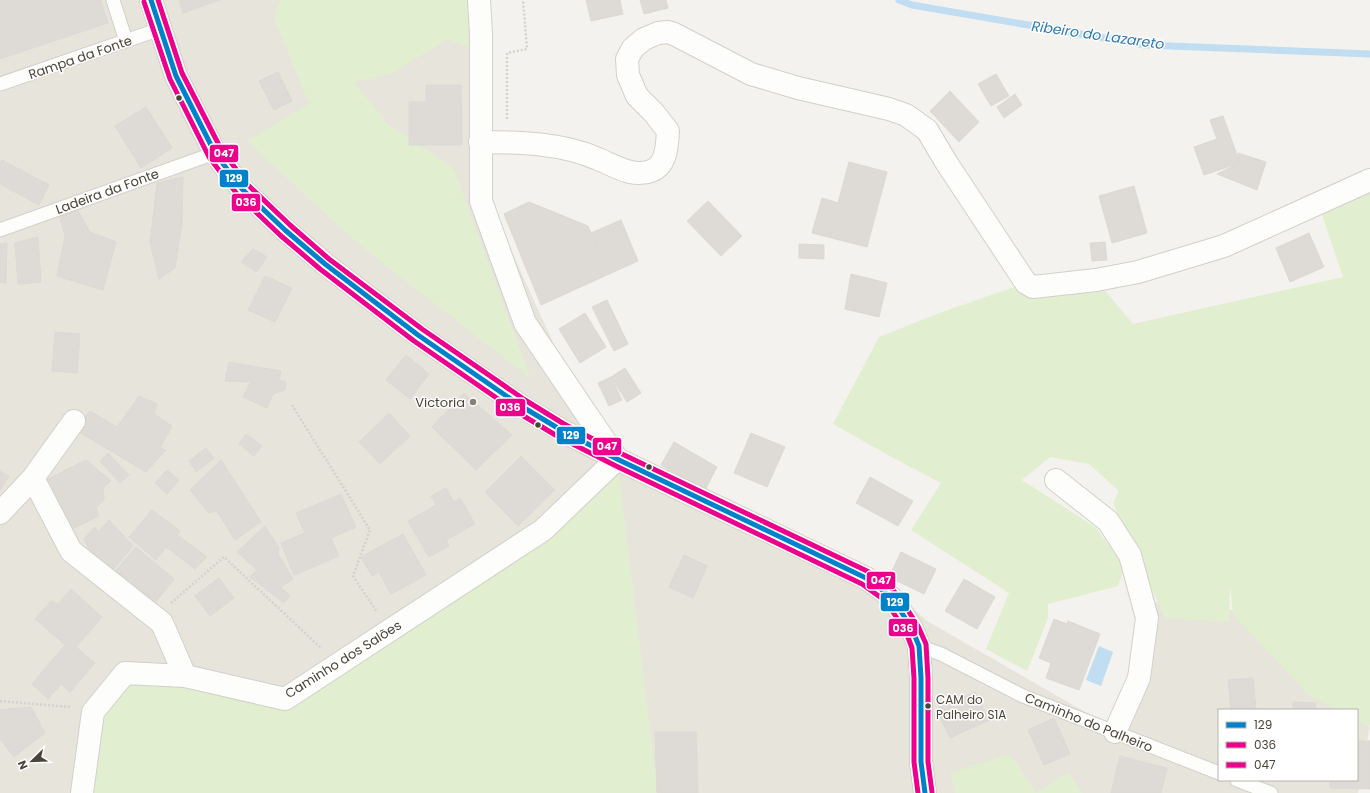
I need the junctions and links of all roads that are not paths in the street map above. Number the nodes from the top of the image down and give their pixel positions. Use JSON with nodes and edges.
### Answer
{"nodes":[{"id":1,"x":113,"y":0,"type":"edge"},
{"id":2,"x":151,"y":0,"type":"edge"},
{"id":3,"x":479,"y":0,"type":"edge"},
{"id":4,"x":160,"y":29,"type":"junction"},
{"id":5,"x":126,"y":41,"type":"junction"},
{"id":6,"x":0,"y":84,"type":"edge"},
{"id":7,"x":480,"y":142,"type":"junction"},
{"id":8,"x":215,"y":153,"type":"junction"},
{"id":9,"x":1370,"y":180,"type":"edge"},
{"id":10,"x":0,"y":230,"type":"edge"},
{"id":11,"x":74,"y":421,"type":"dead end"},
{"id":12,"x":617,"y":458,"type":"junction"},
{"id":13,"x":33,"y":478,"type":"junction"},
{"id":14,"x":1056,"y":480,"type":"dead end"},
{"id":15,"x":0,"y":513,"type":"edge"},
{"id":16,"x":919,"y":646,"type":"junction"},
{"id":17,"x":185,"y":676,"type":"junction"},
{"id":18,"x":1115,"y":732,"type":"junction"},
{"id":19,"x":1218,"y":773,"type":"edge"},
{"id":20,"x":1240,"y":781,"type":"edge"},
{"id":21,"x":82,"y":793,"type":"edge"},
{"id":22,"x":925,"y":793,"type":"edge"},
{"id":23,"x":1271,"y":793,"type":"edge"}],
"edges":[{"from":1,"to":5,"type":"lane"},
{"from":2,"to":4,"type":"main road"},
{"from":3,"to":7,"type":"street"},
{"from":4,"to":5,"type":"lane","name":"Rampa da Fonte"},
{"from":4,"to":8,"type":"main road"},
{"from":5,"to":6,"type":"lane","name":"Rampa da Fonte"},
{"from":7,"to":9,"type":"street"},
{"from":7,"to":12,"type":"street"},
{"from":8,"to":10,"type":"lane","name":"Ladeira da Fonte"},
{"from":8,"to":12,"type":"main road"},
{"from":11,"to":13,"type":"street"},
{"from":12,"to":16,"type":"main road"},
{"from":12,"to":17,"type":"street","name":"Caminho dos Salões"},
{"from":13,"to":15,"type":"street"},
{"from":13,"to":17,"type":"street"},
{"from":14,"to":18,"type":"street"},
{"from":16,"to":18,"type":"lane","name":"Caminho do Palheiro"},
{"from":16,"to":22,"type":"main road"},
{"from":17,"to":21,"type":"street","name":"Caminho dos Salões"},
{"from":18,"to":19,"type":"lane","name":"Caminho do Palheiro"},
{"from":20,"to":23,"type":"lane"}]}
